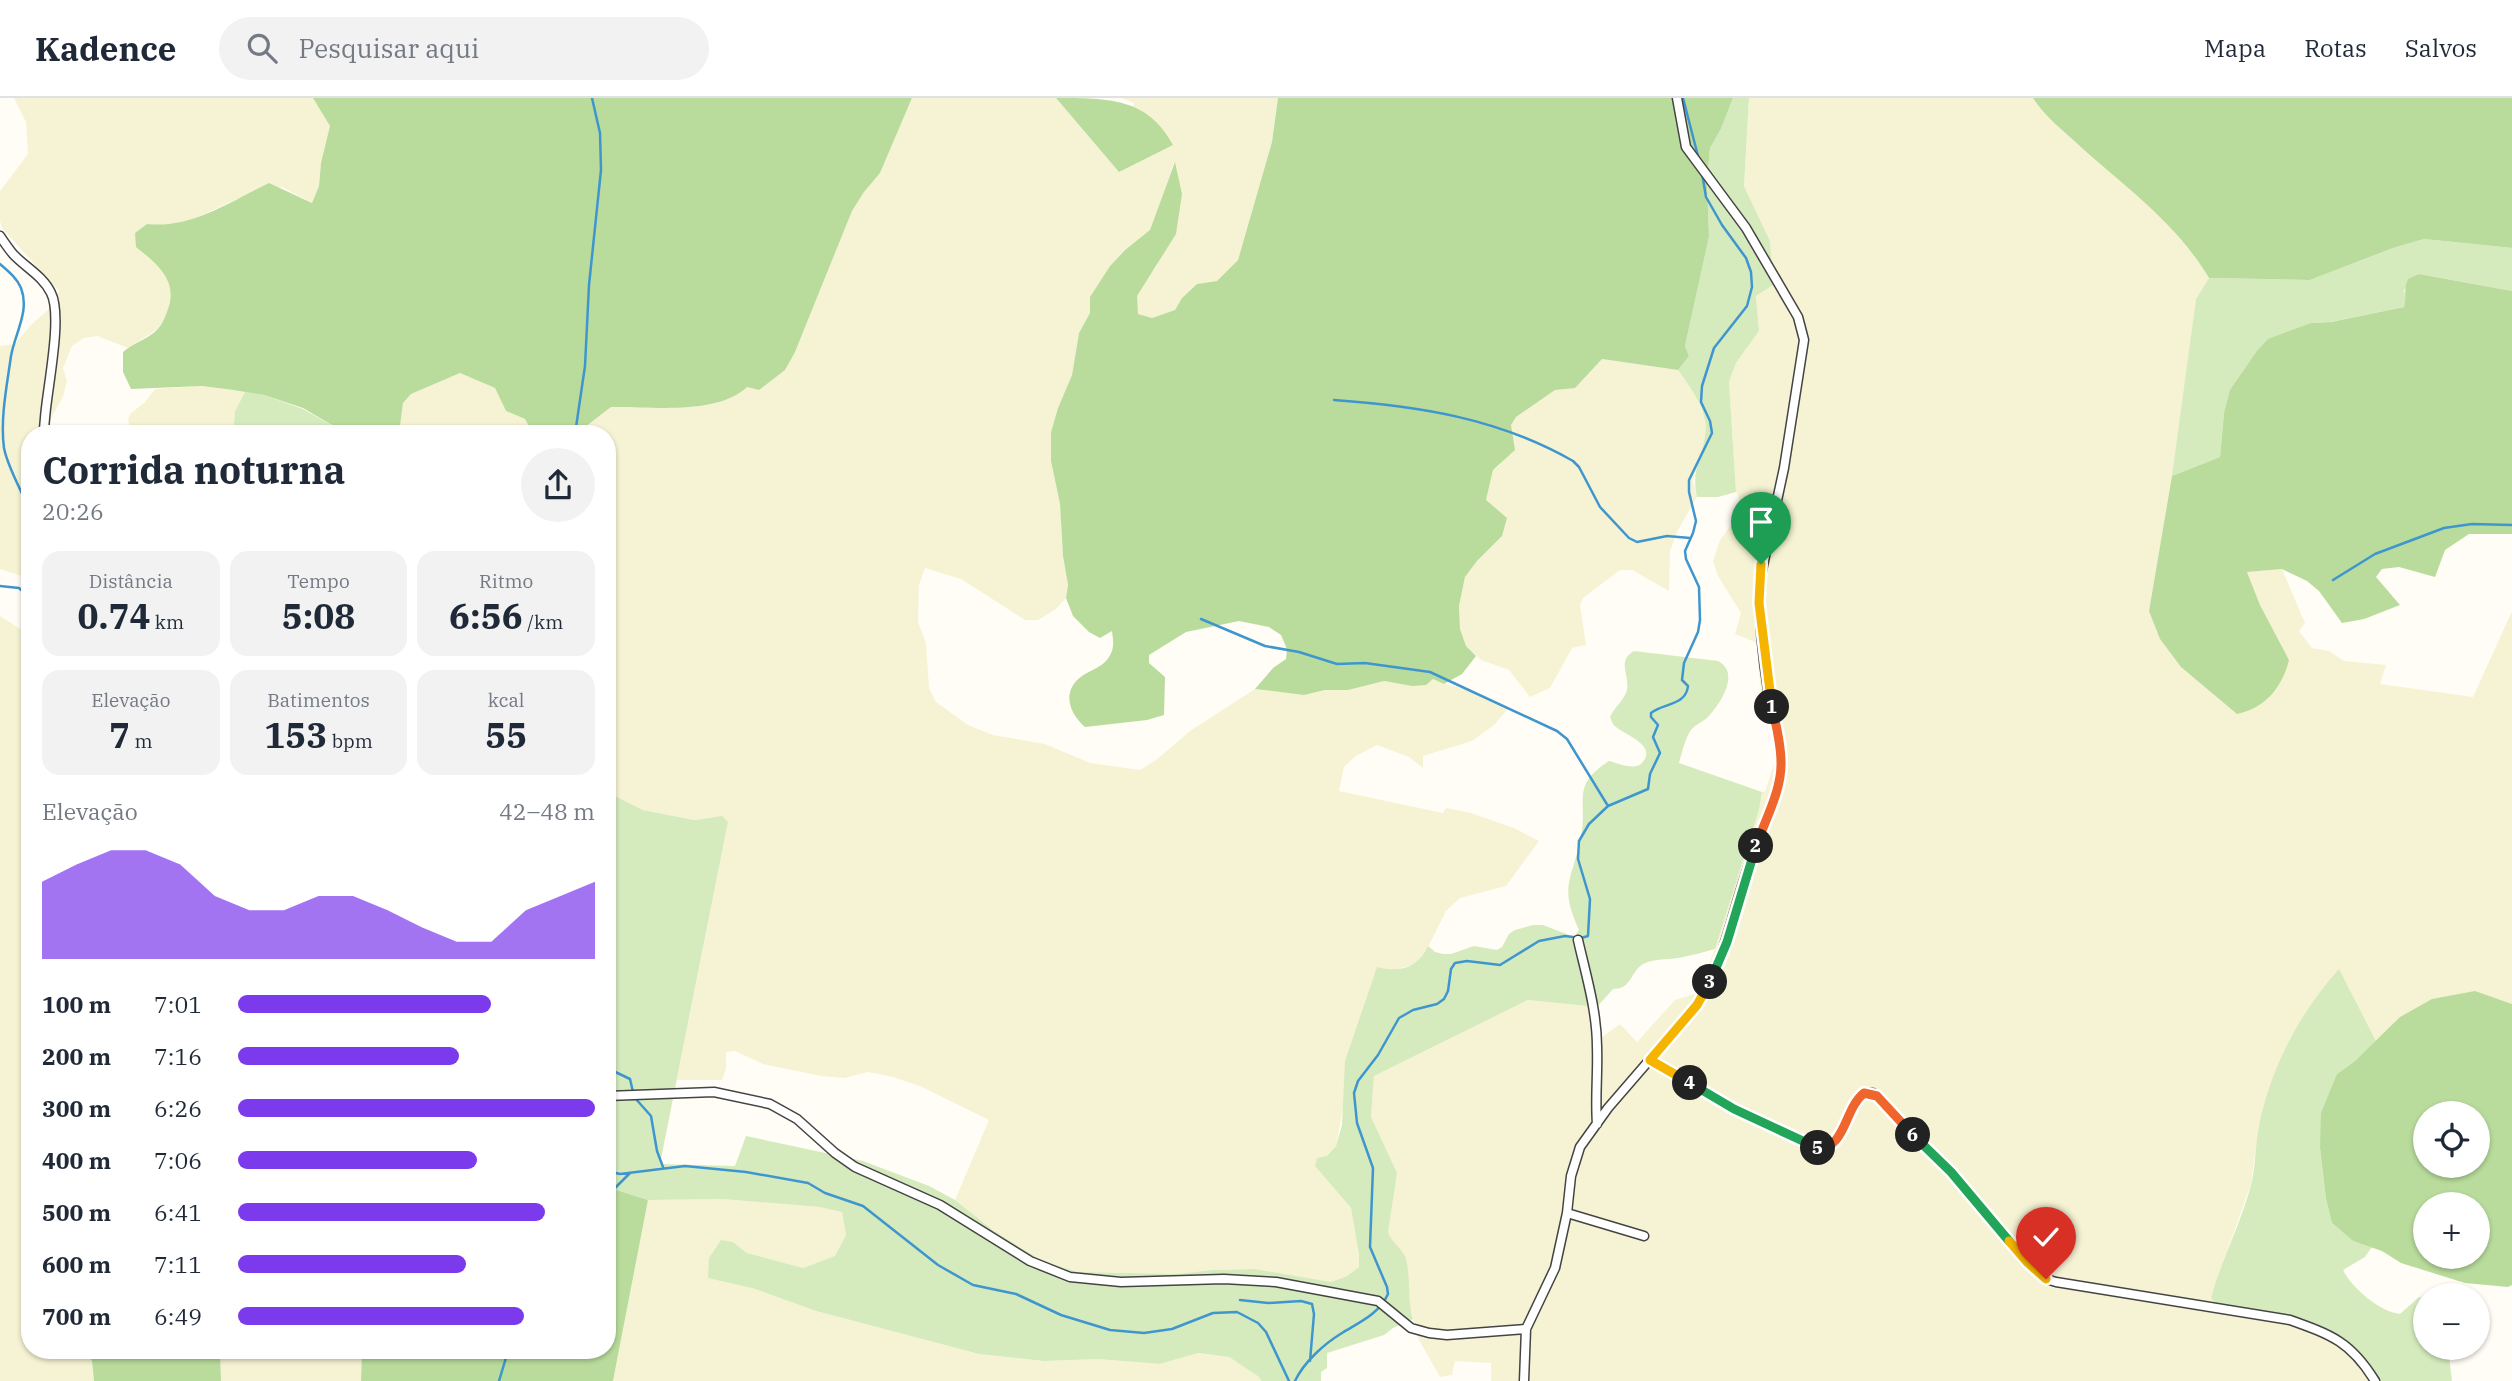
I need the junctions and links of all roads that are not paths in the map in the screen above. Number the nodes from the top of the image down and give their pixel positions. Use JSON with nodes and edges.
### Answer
{"nodes":[{"id":1,"x":1677,"y":98,"type":"edge"},
{"id":2,"x":0,"y":236,"type":"edge"},
{"id":3,"x":44,"y":425,"type":"edge"},
{"id":4,"x":1578,"y":940,"type":"dead end"},
{"id":5,"x":1650,"y":1060,"type":"junction"},
{"id":6,"x":616,"y":1097,"type":"edge"},
{"id":7,"x":1597,"y":1124,"type":"junction"},
{"id":8,"x":1567,"y":1213,"type":"junction"},
{"id":9,"x":1644,"y":1236,"type":"dead end"},
{"id":10,"x":1526,"y":1329,"type":"junction"},
{"id":11,"x":1524,"y":1381,"type":"edge"},
{"id":12,"x":2375,"y":1381,"type":"edge"}],
"edges":[{"from":1,"to":5,"type":"street"},
{"from":2,"to":3,"type":"street"},
{"from":4,"to":7,"type":"street"},
{"from":5,"to":7,"type":"street"},
{"from":5,"to":12,"type":"street"},
{"from":6,"to":10,"type":"street"},
{"from":7,"to":8,"type":"street"},
{"from":8,"to":9,"type":"street"},
{"from":8,"to":10,"type":"street"},
{"from":10,"to":11,"type":"street"}]}
